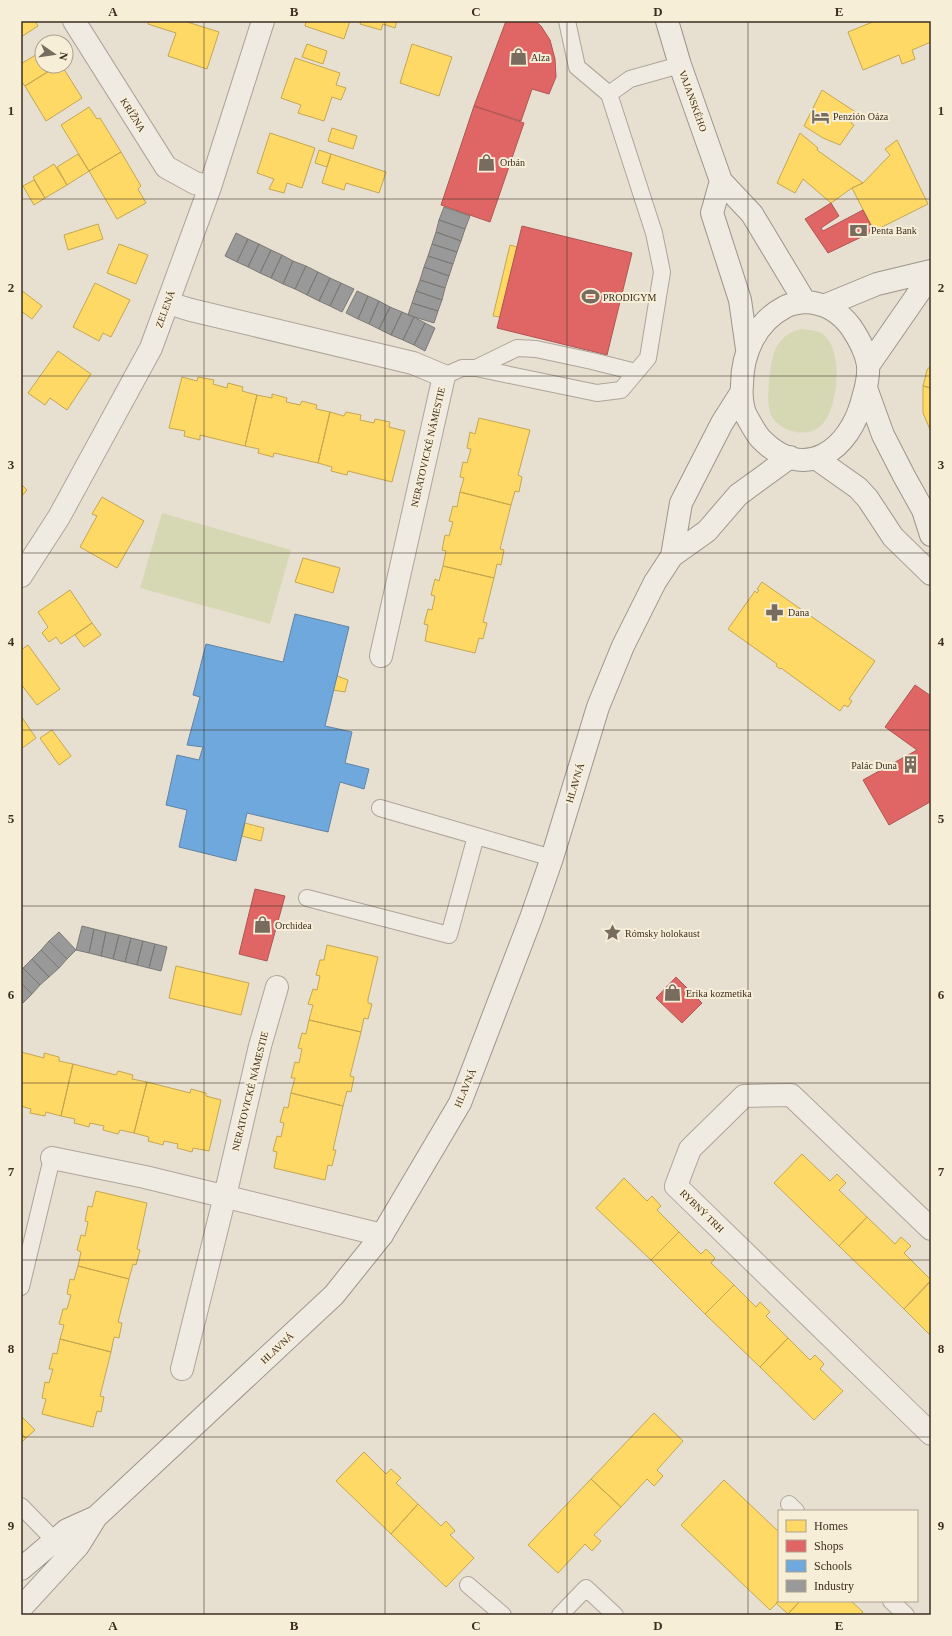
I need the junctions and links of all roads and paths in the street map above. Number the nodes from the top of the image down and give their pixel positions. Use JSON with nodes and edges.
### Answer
{"nodes":[{"id":1,"x":74,"y":21,"type":"edge"},
{"id":2,"x":263,"y":21,"type":"edge"},
{"id":3,"x":566,"y":21,"type":"edge"},
{"id":4,"x":667,"y":21,"type":"edge"},
{"id":5,"x":680,"y":65,"type":"junction"},
{"id":6,"x":609,"y":94,"type":"junction"},
{"id":7,"x":721,"y":180,"type":"junction"},
{"id":8,"x":210,"y":187,"type":"junction"},
{"id":9,"x":931,"y":271,"type":"edge"},
{"id":10,"x":931,"y":275,"type":"edge"},
{"id":11,"x":805,"y":302,"type":"junction"},
{"id":12,"x":168,"y":303,"type":"junction"},
{"id":13,"x":826,"y":305,"type":"junction"},
{"id":14,"x":747,"y":349,"type":"junction"},
{"id":15,"x":868,"y":366,"type":"junction"},
{"id":16,"x":476,"y":368,"type":"junction"},
{"id":17,"x":636,"y":372,"type":"junction"},
{"id":18,"x":444,"y":376,"type":"junction"},
{"id":19,"x":866,"y":388,"type":"junction"},
{"id":20,"x":741,"y":392,"type":"junction"},
{"id":21,"x":790,"y":457,"type":"junction"},
{"id":22,"x":817,"y":458,"type":"junction"},
{"id":23,"x":931,"y":535,"type":"edge"},
{"id":24,"x":672,"y":556,"type":"junction"},
{"id":25,"x":931,"y":574,"type":"edge"},
{"id":26,"x":21,"y":576,"type":"edge"},
{"id":27,"x":381,"y":656,"type":"dead end"},
{"id":28,"x":380,"y":808,"type":"dead end"},
{"id":29,"x":476,"y":836,"type":"junction"},
{"id":30,"x":552,"y":858,"type":"junction"},
{"id":31,"x":307,"y":898,"type":"dead end"},
{"id":32,"x":277,"y":987,"type":"dead end"},
{"id":33,"x":52,"y":1158,"type":"joint"},
{"id":34,"x":225,"y":1196,"type":"junction"},
{"id":35,"x":931,"y":1229,"type":"edge"},
{"id":36,"x":382,"y":1235,"type":"junction"},
{"id":37,"x":21,"y":1287,"type":"edge"},
{"id":38,"x":182,"y":1368,"type":"dead end"},
{"id":39,"x":931,"y":1434,"type":"edge"},
{"id":40,"x":21,"y":1506,"type":"edge"},
{"id":41,"x":96,"y":1517,"type":"junction"},
{"id":42,"x":55,"y":1541,"type":"junction"},
{"id":43,"x":21,"y":1569,"type":"edge"},
{"id":44,"x":468,"y":1585,"type":"dead end"},
{"id":45,"x":892,"y":1602,"type":"edge"},
{"id":46,"x":21,"y":1608,"type":"edge"},
{"id":47,"x":503,"y":1615,"type":"edge"},
{"id":48,"x":560,"y":1615,"type":"edge"},
{"id":49,"x":615,"y":1615,"type":"edge"},
{"id":50,"x":906,"y":1615,"type":"edge"}],
"edges":[{"from":1,"to":8,"type":"main road","name":"KRÍŽNA"},
{"from":2,"to":8,"type":"main road","name":"ZELENÁ"},
{"from":3,"to":6,"type":"lane"},
{"from":4,"to":5,"type":"main road","name":"VAJANSKÉHO"},
{"from":5,"to":6,"type":"lane"},
{"from":5,"to":7,"type":"main road","name":"VAJANSKÉHO"},
{"from":6,"to":17,"type":"lane"},
{"from":7,"to":11,"type":"main road"},
{"from":7,"to":14,"type":"main road"},
{"from":8,"to":12,"type":"main road","name":"ZELENÁ"},
{"from":9,"to":13,"type":"main road"},
{"from":10,"to":15,"type":"main road"},
{"from":11,"to":13,"type":"main road"},
{"from":11,"to":14,"type":"main road"},
{"from":12,"to":18,"type":"main road","name":"NERATOVICKÉ NÁMESTIE"},
{"from":12,"to":26,"type":"main road","name":"ZELENÁ"},
{"from":13,"to":15,"type":"main road"},
{"from":14,"to":20,"type":"main road"},
{"from":15,"to":19,"type":"main road"},
{"from":16,"to":17,"type":"lane"},
{"from":16,"to":17,"type":"lane"},
{"from":16,"to":18,"type":"lane"},
{"from":18,"to":27,"type":"main road","name":"NERATOVICKÉ NÁMESTIE"},
{"from":19,"to":22,"type":"main road"},
{"from":19,"to":23,"type":"main road"},
{"from":20,"to":21,"type":"main road"},
{"from":20,"to":24,"type":"main road"},
{"from":21,"to":22,"type":"main road"},
{"from":21,"to":24,"type":"main road"},
{"from":22,"to":25,"type":"main road"},
{"from":24,"to":30,"type":"main road","name":"HLAVNÁ"},
{"from":28,"to":29,"type":"lane"},
{"from":29,"to":30,"type":"lane"},
{"from":29,"to":31,"type":"lane"},
{"from":30,"to":36,"type":"main road","name":"HLAVNÁ"},
{"from":32,"to":34,"type":"main road","name":"NERATOVICKÉ NÁMESTIE"},
{"from":33,"to":34,"type":"main road"},
{"from":33,"to":37,"type":"lane"},
{"from":34,"to":36,"type":"main road"},
{"from":34,"to":38,"type":"main road","name":"NERATOVICKÉ NÁMESTIE"},
{"from":35,"to":39,"type":"main road","name":"RYBNÝ TRH"},
{"from":36,"to":41,"type":"main road","name":"HLAVNÁ"},
{"from":40,"to":42,"type":"lane"},
{"from":41,"to":42,"type":"main road","name":"HLAVNÁ"},
{"from":41,"to":46,"type":"main road","name":"HLAVNÁ"},
{"from":42,"to":43,"type":"main road","name":"HLAVNÁ"},
{"from":44,"to":47,"type":"lane"},
{"from":45,"to":50,"type":"lane"},
{"from":48,"to":49,"type":"lane"}]}
